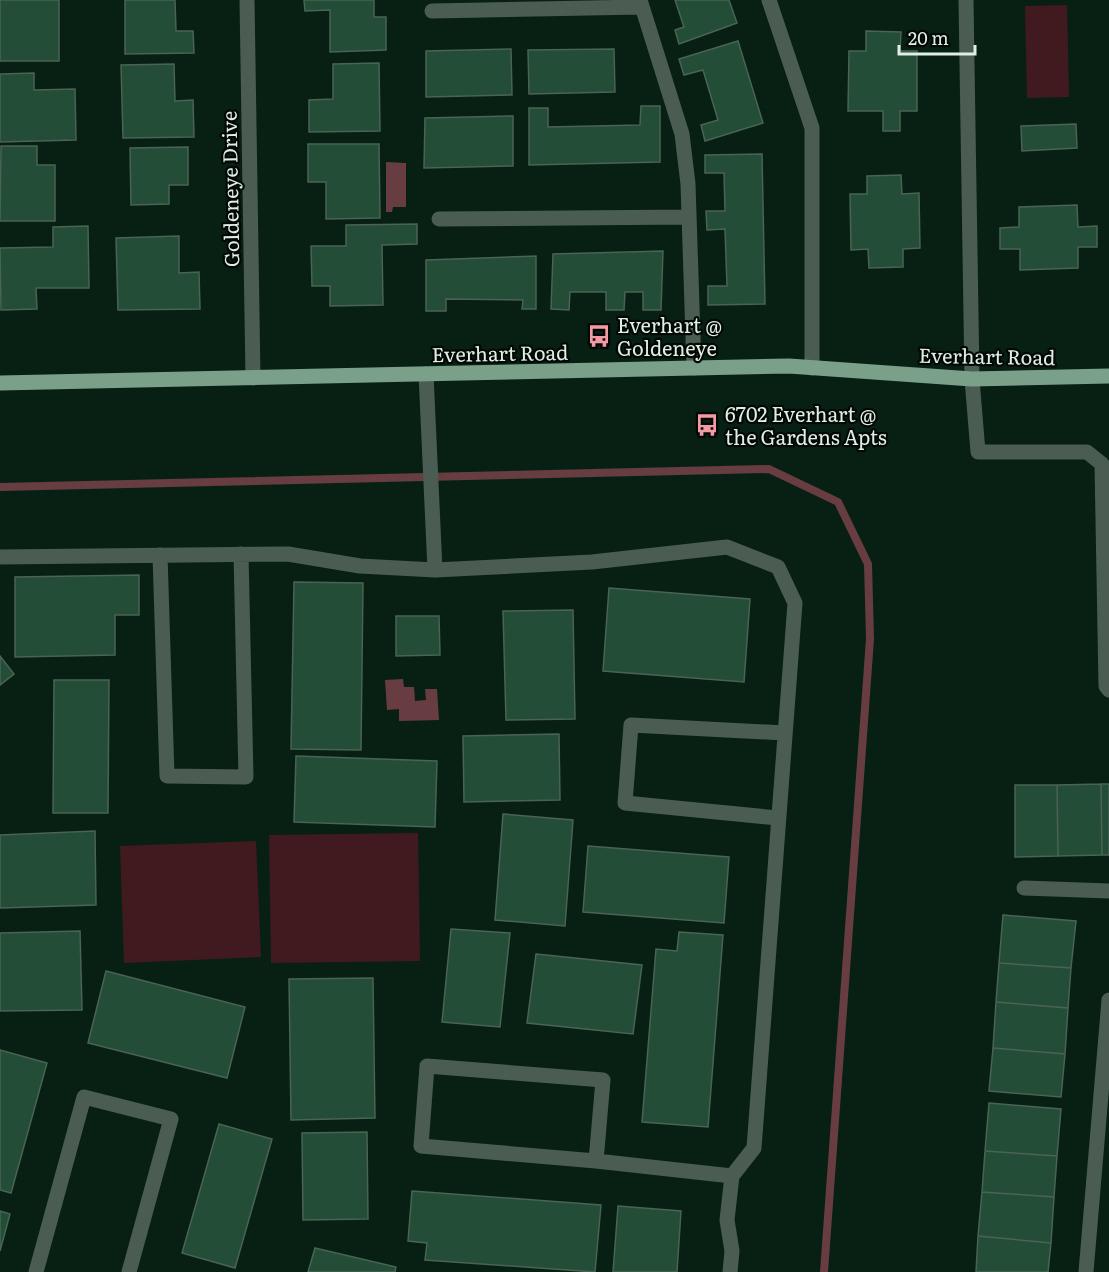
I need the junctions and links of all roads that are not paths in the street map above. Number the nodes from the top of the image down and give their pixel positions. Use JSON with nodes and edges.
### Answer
{"nodes":[{"id":1,"x":247,"y":0,"type":"edge"},
{"id":2,"x":770,"y":0,"type":"edge"},
{"id":3,"x":966,"y":0,"type":"edge"},
{"id":4,"x":641,"y":3,"type":"edge"},
{"id":5,"x":432,"y":11,"type":"dead end"},
{"id":6,"x":689,"y":217,"type":"junction"},
{"id":7,"x":439,"y":219,"type":"dead end"},
{"id":8,"x":694,"y":368,"type":"junction"},
{"id":9,"x":812,"y":368,"type":"junction"},
{"id":10,"x":426,"y":374,"type":"junction"},
{"id":11,"x":1109,"y":376,"type":"edge"},
{"id":12,"x":253,"y":378,"type":"junction"},
{"id":13,"x":972,"y":379,"type":"junction"},
{"id":14,"x":0,"y":383,"type":"edge"},
{"id":15,"x":241,"y":554,"type":"junction"},
{"id":16,"x":160,"y":555,"type":"junction"},
{"id":17,"x":0,"y":557,"type":"edge"},
{"id":18,"x":435,"y":570,"type":"junction"},
{"id":19,"x":1109,"y":690,"type":"edge"},
{"id":20,"x":785,"y":732,"type":"junction"},
{"id":21,"x":778,"y":818,"type":"junction"},
{"id":22,"x":1024,"y":888,"type":"dead end"},
{"id":23,"x":1109,"y":891,"type":"edge"},
{"id":24,"x":1109,"y":1000,"type":"edge"},
{"id":25,"x":596,"y":1161,"type":"junction"},
{"id":26,"x":732,"y":1176,"type":"junction"},
{"id":27,"x":36,"y":1272,"type":"edge"},
{"id":28,"x":129,"y":1272,"type":"edge"},
{"id":29,"x":730,"y":1272,"type":"edge"},
{"id":30,"x":1086,"y":1272,"type":"edge"}],
"edges":[{"from":1,"to":12,"type":"street","name":"Goldeneye Drive"},
{"from":2,"to":9,"type":"street"},
{"from":3,"to":13,"type":"street"},
{"from":4,"to":5,"type":"street"},
{"from":4,"to":6,"type":"street"},
{"from":6,"to":7,"type":"street"},
{"from":6,"to":8,"type":"street"},
{"from":8,"to":9,"type":"main road","name":"Everhart Road"},
{"from":8,"to":10,"type":"main road","name":"Everhart Road"},
{"from":9,"to":13,"type":"main road","name":"Everhart Road"},
{"from":10,"to":12,"type":"main road","name":"Everhart Road"},
{"from":10,"to":18,"type":"street"},
{"from":11,"to":13,"type":"main road","name":"Everhart Road"},
{"from":12,"to":14,"type":"main road","name":"Everhart Road"},
{"from":13,"to":19,"type":"street"},
{"from":15,"to":16,"type":"street"},
{"from":15,"to":16,"type":"street"},
{"from":15,"to":18,"type":"street"},
{"from":16,"to":17,"type":"street"},
{"from":18,"to":20,"type":"street"},
{"from":20,"to":21,"type":"street"},
{"from":20,"to":21,"type":"street"},
{"from":21,"to":26,"type":"street"},
{"from":22,"to":23,"type":"street"},
{"from":24,"to":30,"type":"street"},
{"from":25,"to":25,"type":"street"},
{"from":25,"to":26,"type":"street"},
{"from":26,"to":29,"type":"street"},
{"from":27,"to":28,"type":"street"}]}
